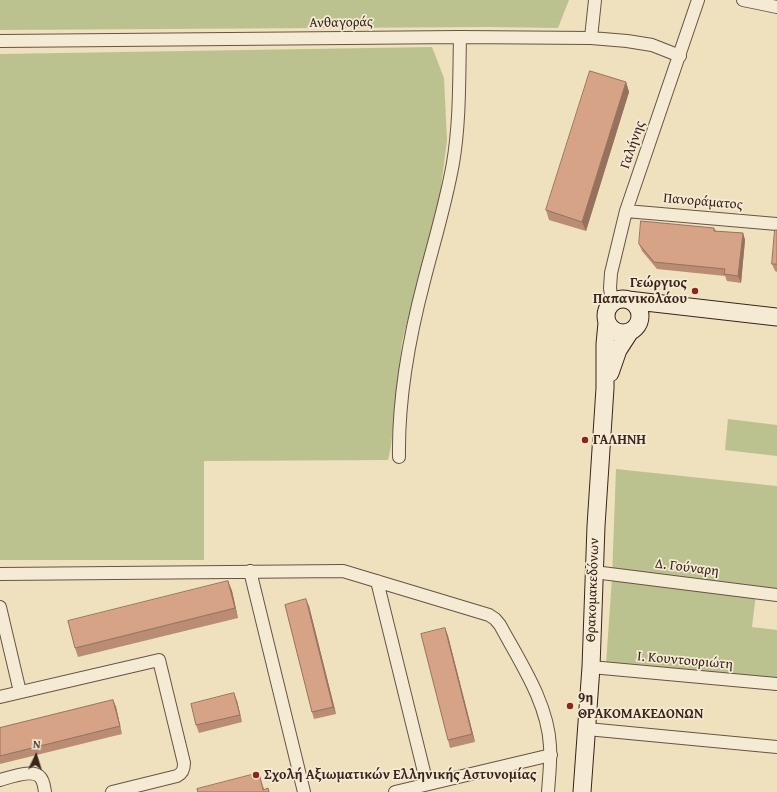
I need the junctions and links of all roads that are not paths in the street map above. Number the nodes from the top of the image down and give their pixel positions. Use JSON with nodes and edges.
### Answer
{"nodes":[{"id":1,"x":595,"y":0,"type":"edge"},
{"id":2,"x":698,"y":0,"type":"edge"},
{"id":3,"x":743,"y":0,"type":"edge"},
{"id":4,"x":777,"y":7,"type":"edge"},
{"id":5,"x":460,"y":36,"type":"junction"},
{"id":6,"x":591,"y":38,"type":"junction"},
{"id":7,"x":0,"y":41,"type":"edge"},
{"id":8,"x":680,"y":56,"type":"junction"},
{"id":9,"x":626,"y":211,"type":"junction"},
{"id":10,"x":777,"y":222,"type":"edge"},
{"id":11,"x":620,"y":301,"type":"junction"},
{"id":12,"x":680,"y":305,"type":"junction"},
{"id":13,"x":777,"y":317,"type":"edge"},
{"id":14,"x":607,"y":323,"type":"junction"},
{"id":15,"x":634,"y":327,"type":"junction"},
{"id":16,"x":605,"y":388,"type":"junction"},
{"id":17,"x":399,"y":457,"type":"dead end"},
{"id":18,"x":250,"y":571,"type":"junction"},
{"id":19,"x":594,"y":572,"type":"junction"},
{"id":20,"x":0,"y":574,"type":"edge"},
{"id":21,"x":377,"y":581,"type":"junction"},
{"id":22,"x":777,"y":595,"type":"edge"},
{"id":23,"x":0,"y":607,"type":"edge"},
{"id":24,"x":591,"y":667,"type":"junction"},
{"id":25,"x":777,"y":684,"type":"edge"},
{"id":26,"x":20,"y":692,"type":"junction"},
{"id":27,"x":0,"y":698,"type":"edge"},
{"id":28,"x":587,"y":729,"type":"junction"},
{"id":29,"x":777,"y":747,"type":"edge"},
{"id":30,"x":551,"y":755,"type":"junction"},
{"id":31,"x":0,"y":780,"type":"edge"},
{"id":32,"x":428,"y":784,"type":"junction"},
{"id":33,"x":46,"y":792,"type":"edge"},
{"id":34,"x":112,"y":792,"type":"edge"},
{"id":35,"x":304,"y":792,"type":"edge"},
{"id":36,"x":395,"y":792,"type":"edge"},
{"id":37,"x":548,"y":792,"type":"edge"},
{"id":38,"x":582,"y":792,"type":"edge"}],
"edges":[{"from":1,"to":6,"type":"street"},
{"from":2,"to":8,"type":"street","name":"Γαλήνης"},
{"from":3,"to":4,"type":"street"},
{"from":5,"to":6,"type":"street","name":"Ανθαγοράς"},
{"from":5,"to":7,"type":"street","name":"Ανθαγοράς"},
{"from":5,"to":17,"type":"street"},
{"from":6,"to":8,"type":"street","name":"Ανθαγοράς"},
{"from":8,"to":9,"type":"street","name":"Γαλήνης"},
{"from":9,"to":10,"type":"street","name":"Πανοράματος"},
{"from":9,"to":11,"type":"street","name":"Γαλήνης"},
{"from":11,"to":12,"type":"main road"},
{"from":11,"to":14,"type":"main road","name":"Θρακομακεδόνων"},
{"from":11,"to":15,"type":"main road"},
{"from":12,"to":13,"type":"main road"},
{"from":12,"to":15,"type":"main road"},
{"from":14,"to":15,"type":"main road"},
{"from":14,"to":16,"type":"main road","name":"Θρακομακεδόνων"},
{"from":15,"to":16,"type":"main road","name":"Θρακομακεδόνων"},
{"from":16,"to":19,"type":"main road","name":"Θρακομακεδόνων"},
{"from":18,"to":20,"type":"street"},
{"from":18,"to":21,"type":"street"},
{"from":18,"to":35,"type":"street"},
{"from":19,"to":22,"type":"street","name":"Δ. Γούναρη"},
{"from":19,"to":24,"type":"main road","name":"Θρακομακεδόνων"},
{"from":21,"to":30,"type":"street"},
{"from":21,"to":32,"type":"street"},
{"from":23,"to":26,"type":"street"},
{"from":24,"to":25,"type":"street","name":"Ι. Κουντουριώτη"},
{"from":24,"to":28,"type":"main road","name":"Θρακομακεδόνων"},
{"from":26,"to":27,"type":"street"},
{"from":26,"to":34,"type":"street"},
{"from":28,"to":29,"type":"street"},
{"from":28,"to":38,"type":"main road","name":"Θρακομακεδόνων"},
{"from":30,"to":32,"type":"street"},
{"from":30,"to":37,"type":"street"},
{"from":31,"to":33,"type":"street"},
{"from":32,"to":36,"type":"street"}]}
